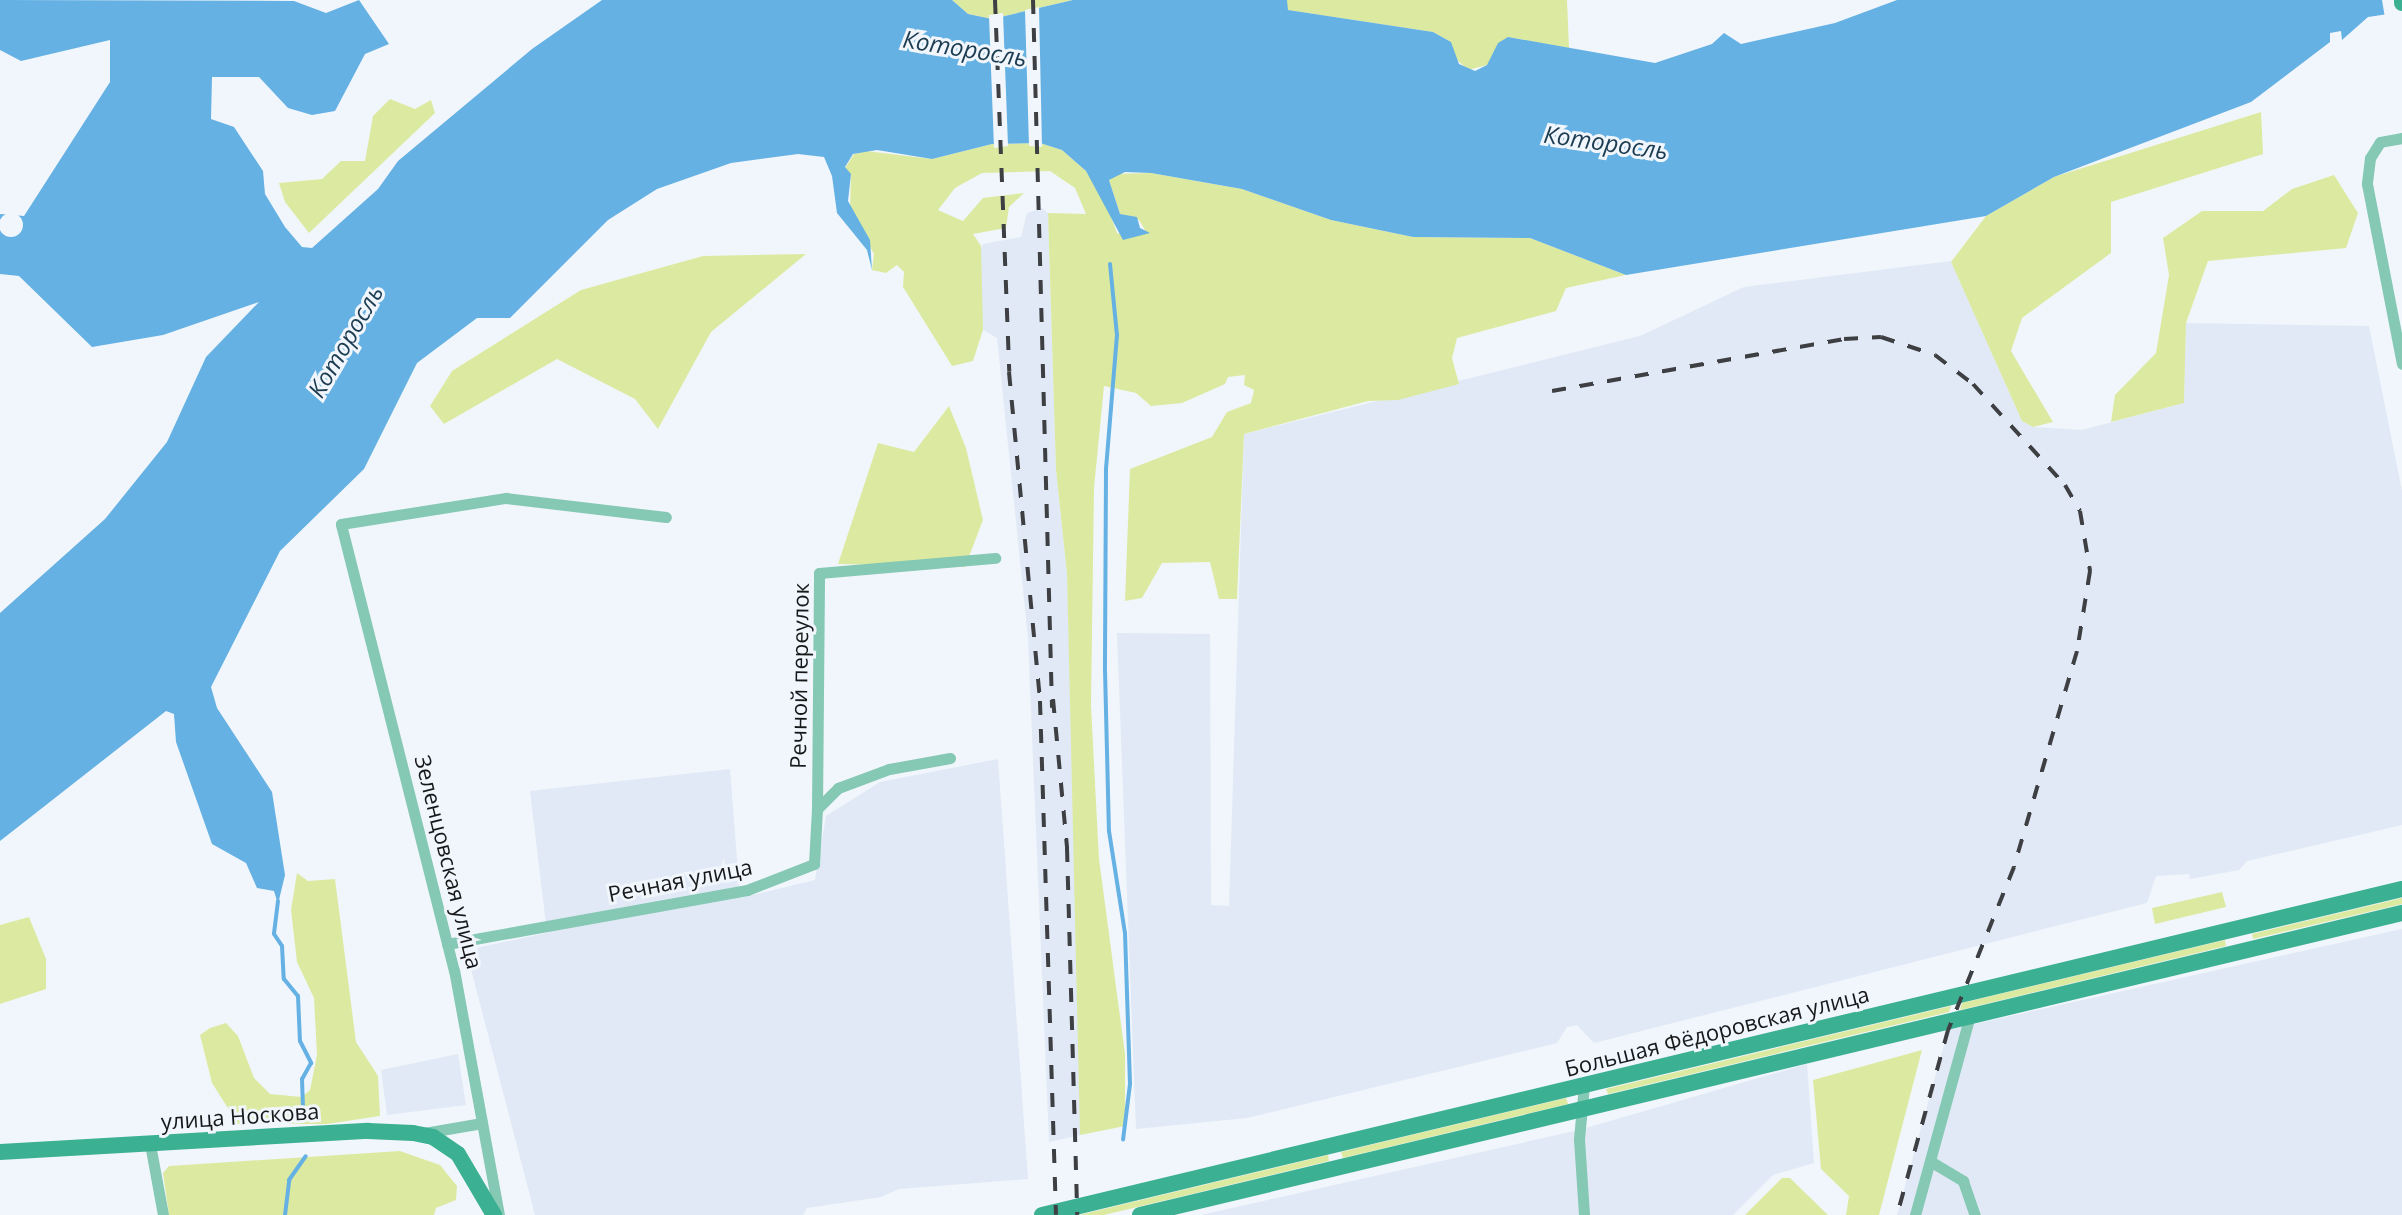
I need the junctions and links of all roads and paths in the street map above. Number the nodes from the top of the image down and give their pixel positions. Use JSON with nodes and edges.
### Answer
{"nodes":[{"id":1,"x":2402,"y":138,"type":"edge"},
{"id":2,"x":2402,"y":364,"type":"edge"},
{"id":3,"x":666,"y":517,"type":"dead end"},
{"id":4,"x":995,"y":558,"type":"dead end"},
{"id":5,"x":950,"y":758,"type":"dead end"},
{"id":6,"x":817,"y":809,"type":"junction"},
{"id":7,"x":2402,"y":889,"type":"edge"},
{"id":8,"x":2402,"y":913,"type":"edge"},
{"id":9,"x":447,"y":944,"type":"junction"},
{"id":10,"x":1970,"y":1016,"type":"junction"},
{"id":11,"x":1584,"y":1085,"type":"junction"},
{"id":12,"x":1581,"y":1109,"type":"junction"},
{"id":13,"x":482,"y":1123,"type":"junction"},
{"id":14,"x":413,"y":1133,"type":"junction"},
{"id":15,"x":150,"y":1144,"type":"junction"},
{"id":16,"x":0,"y":1152,"type":"edge"},
{"id":17,"x":1930,"y":1161,"type":"junction"},
{"id":18,"x":490,"y":1166,"type":"junction"},
{"id":19,"x":471,"y":1171,"type":"junction"},
{"id":20,"x":163,"y":1215,"type":"edge"},
{"id":21,"x":497,"y":1215,"type":"edge"},
{"id":22,"x":1042,"y":1215,"type":"edge"},
{"id":23,"x":1140,"y":1215,"type":"edge"},
{"id":24,"x":1584,"y":1215,"type":"edge"},
{"id":25,"x":1915,"y":1215,"type":"edge"},
{"id":26,"x":1975,"y":1215,"type":"edge"}],
"edges":[{"from":1,"to":2,"type":"street"},
{"from":3,"to":9,"type":"street","name":"Зеленцовская улица"},
{"from":4,"to":6,"type":"street","name":"Речной переулок"},
{"from":5,"to":6,"type":"street"},
{"from":6,"to":9,"type":"street","name":"Речная улица"},
{"from":7,"to":11,"type":"main road","name":"Большая Фёдоровская улица"},
{"from":8,"to":10,"type":"main road","name":"Большая Фёдоровская улица"},
{"from":9,"to":13,"type":"street","name":"Зеленцовская улица"},
{"from":10,"to":12,"type":"main road","name":"Большая Фёдоровская улица"},
{"from":10,"to":17,"type":"street"},
{"from":11,"to":12,"type":"street"},
{"from":11,"to":22,"type":"main road","name":"Большая Фёдоровская улица"},
{"from":12,"to":23,"type":"main road","name":"Большая Фёдоровская улица"},
{"from":12,"to":24,"type":"street"},
{"from":13,"to":14,"type":"street","name":"улица Носкова"},
{"from":13,"to":18,"type":"street","name":"Зеленцовская улица"},
{"from":14,"to":15,"type":"main road","name":"улица Носкова"},
{"from":14,"to":19,"type":"main road","name":"Зеленцовская улица"},
{"from":15,"to":16,"type":"main road","name":"улица Носкова"},
{"from":15,"to":20,"type":"street"},
{"from":17,"to":25,"type":"street"},
{"from":17,"to":26,"type":"street"},
{"from":18,"to":19,"type":"street"},
{"from":18,"to":21,"type":"street","name":"Зеленцовская улица"},
{"from":19,"to":21,"type":"main road","name":"Зеленцовская улица"}]}
